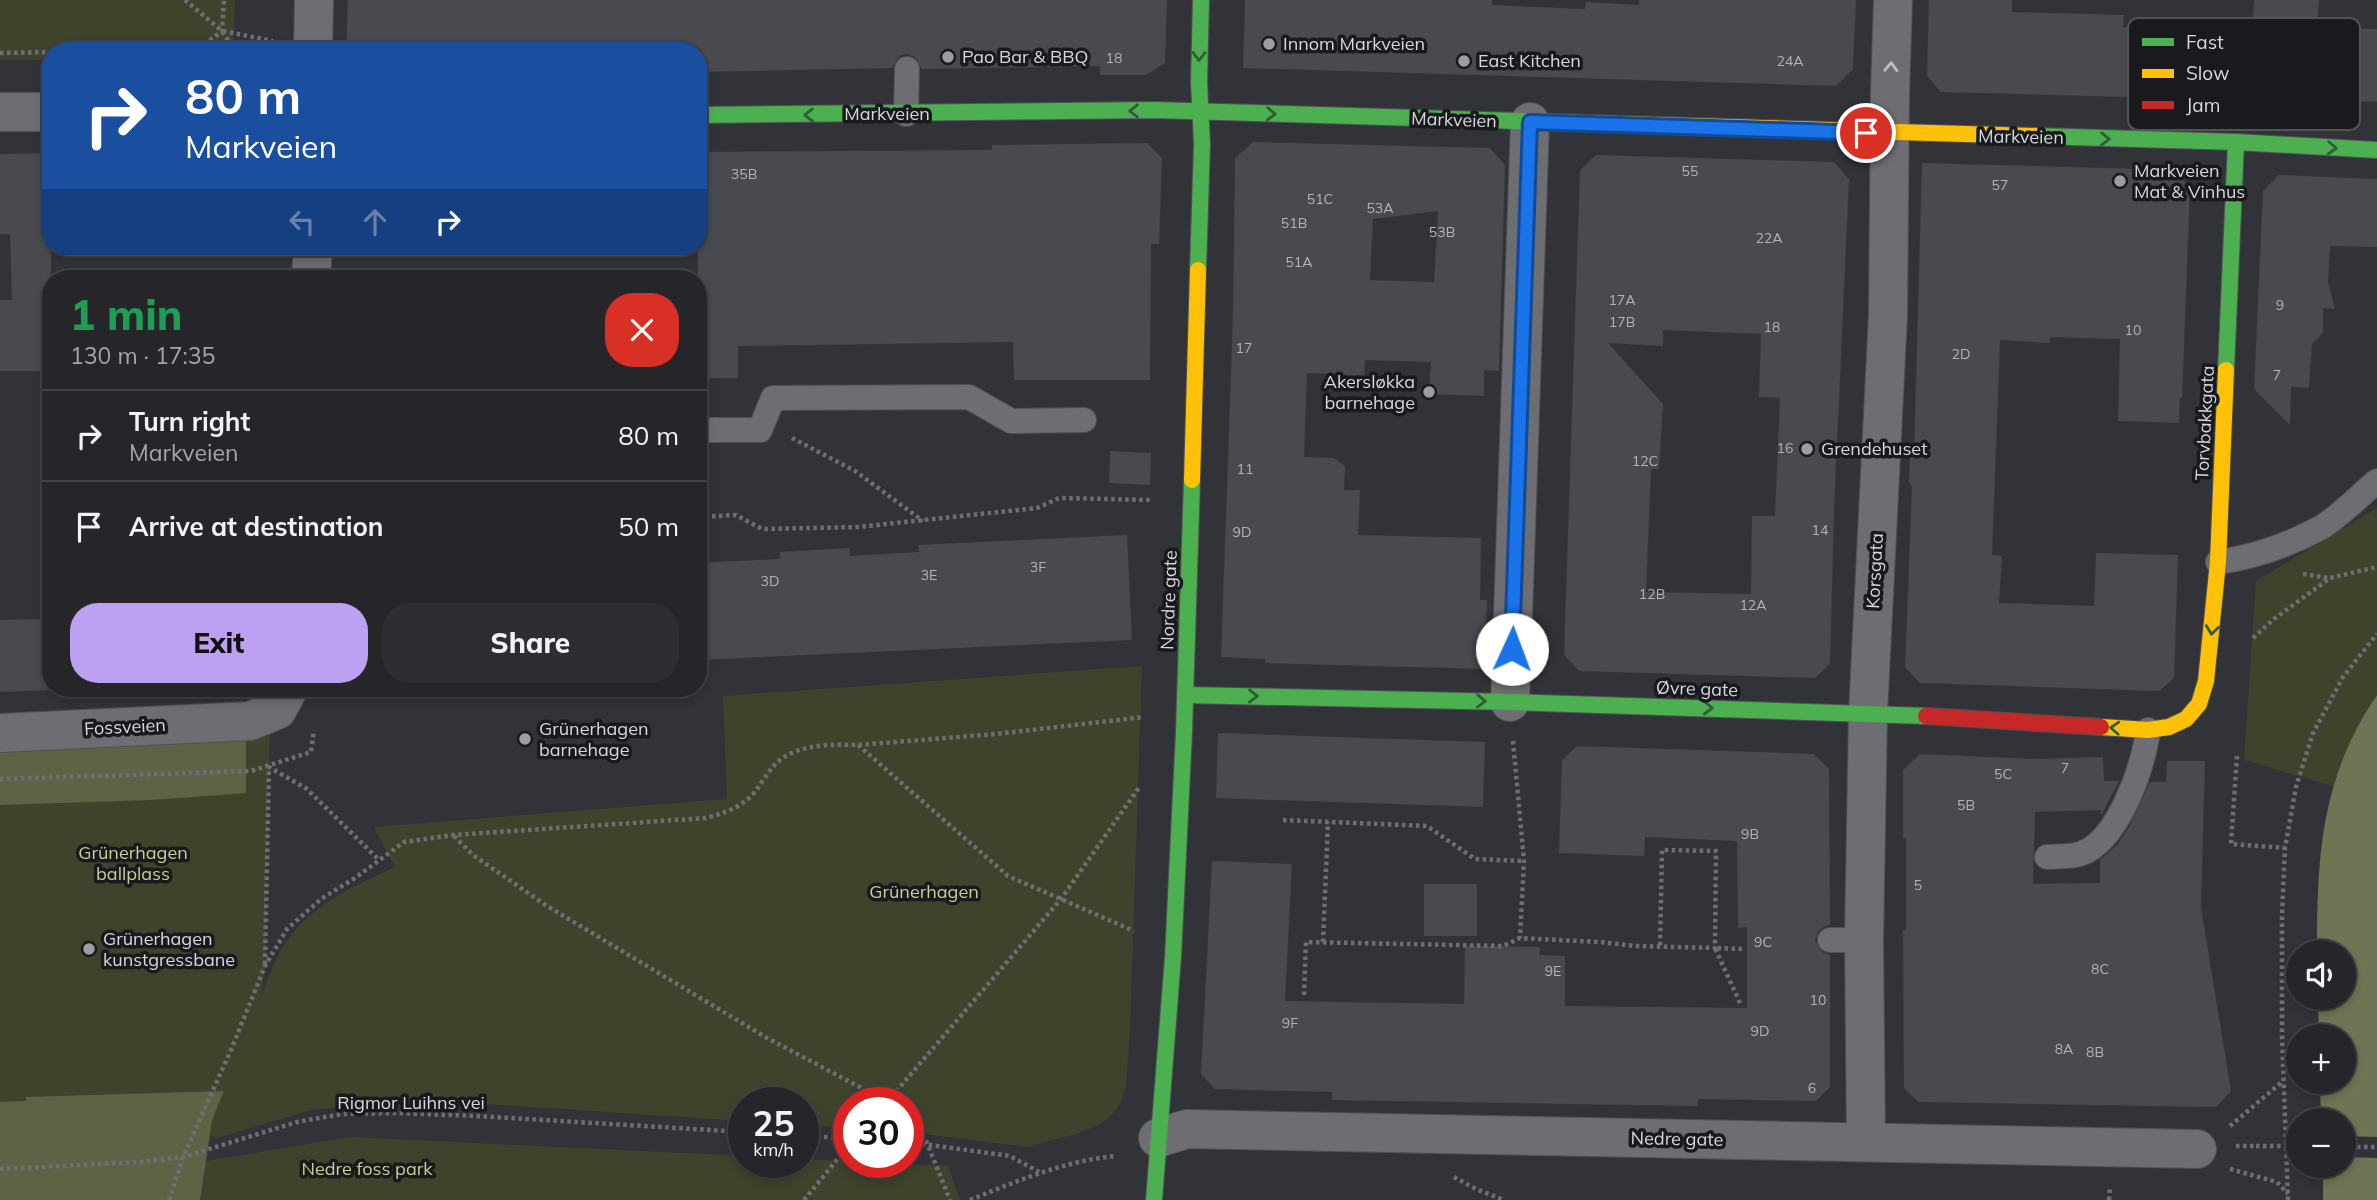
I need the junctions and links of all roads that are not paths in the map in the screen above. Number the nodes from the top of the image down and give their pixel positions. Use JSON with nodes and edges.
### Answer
{"nodes":[{"id":1,"x":314,"y":0,"type":"edge"},
{"id":2,"x":1201,"y":0,"type":"edge"},
{"id":3,"x":1893,"y":0,"type":"edge"},
{"id":4,"x":313,"y":42,"type":"edge"},
{"id":5,"x":906,"y":69,"type":"dead end"},
{"id":6,"x":0,"y":112,"type":"edge"},
{"id":7,"x":42,"y":112,"type":"edge"},
{"id":8,"x":1202,"y":112,"type":"junction"},
{"id":9,"x":906,"y":114,"type":"junction"},
{"id":10,"x":707,"y":115,"type":"edge"},
{"id":11,"x":1530,"y":122,"type":"junction"},
{"id":12,"x":1890,"y":134,"type":"junction"},
{"id":13,"x":2236,"y":142,"type":"junction"},
{"id":14,"x":2377,"y":150,"type":"edge"},
{"id":15,"x":1084,"y":420,"type":"dead end"},
{"id":16,"x":707,"y":430,"type":"edge"},
{"id":17,"x":2377,"y":481,"type":"edge"},
{"id":18,"x":2218,"y":562,"type":"junction"},
{"id":19,"x":1185,"y":695,"type":"junction"},
{"id":20,"x":284,"y":697,"type":"edge"},
{"id":21,"x":1510,"y":702,"type":"junction"},
{"id":22,"x":2199,"y":704,"type":"joint"},
{"id":23,"x":1868,"y":713,"type":"junction"},
{"id":24,"x":2148,"y":730,"type":"junction"},
{"id":25,"x":0,"y":733,"type":"edge"},
{"id":26,"x":2047,"y":857,"type":"dead end"},
{"id":27,"x":1866,"y":1142,"type":"junction"},
{"id":28,"x":1158,"y":1146,"type":"junction"},
{"id":29,"x":2219,"y":1154,"type":"road end"},
{"id":30,"x":1154,"y":1200,"type":"edge"}],
"edges":[{"from":1,"to":4,"type":"street"},
{"from":2,"to":8,"type":"street","name":"Nordre gate","one_way":true},
{"from":12,"to":3,"type":"street","name":"Korsgata","one_way":true},
{"from":5,"to":9,"type":"lane"},
{"from":6,"to":7,"type":"street"},
{"from":8,"to":9,"type":"street","name":"Markveien","one_way":true},
{"from":8,"to":11,"type":"street","name":"Markveien","one_way":true},
{"from":8,"to":19,"type":"street","name":"Nordre gate"},
{"from":9,"to":10,"type":"street","name":"Markveien","one_way":true},
{"from":11,"to":12,"type":"street","name":"Markveien"},
{"from":11,"to":21,"type":"street"},
{"from":12,"to":13,"type":"street","name":"Markveien","one_way":true},
{"from":12,"to":23,"type":"street","name":"Korsgata"},
{"from":13,"to":14,"type":"street","name":"Markveien","one_way":true},
{"from":13,"to":18,"type":"street","name":"Torvbakkgata"},
{"from":15,"to":16,"type":"lane"},
{"from":17,"to":18,"type":"lane"},
{"from":18,"to":22,"type":"street","name":"Torvbakkgata","one_way":true},
{"from":19,"to":21,"type":"street","name":"Øvre gate","one_way":true},
{"from":19,"to":28,"type":"street","name":"Nordre gate"},
{"from":20,"to":25,"type":"street","name":"Fossveien"},
{"from":21,"to":23,"type":"street","name":"Øvre gate","one_way":true},
{"from":22,"to":24,"type":"street","name":"Øvre gate"},
{"from":24,"to":23,"type":"street","name":"Øvre gate","one_way":true},
{"from":23,"to":27,"type":"street","name":"Korsgata"},
{"from":24,"to":26,"type":"lane"},
{"from":27,"to":28,"type":"street","name":"Nedre gate"},
{"from":27,"to":29,"type":"street","name":"Nedre gate"},
{"from":28,"to":30,"type":"street","name":"Nordre gate"}]}
